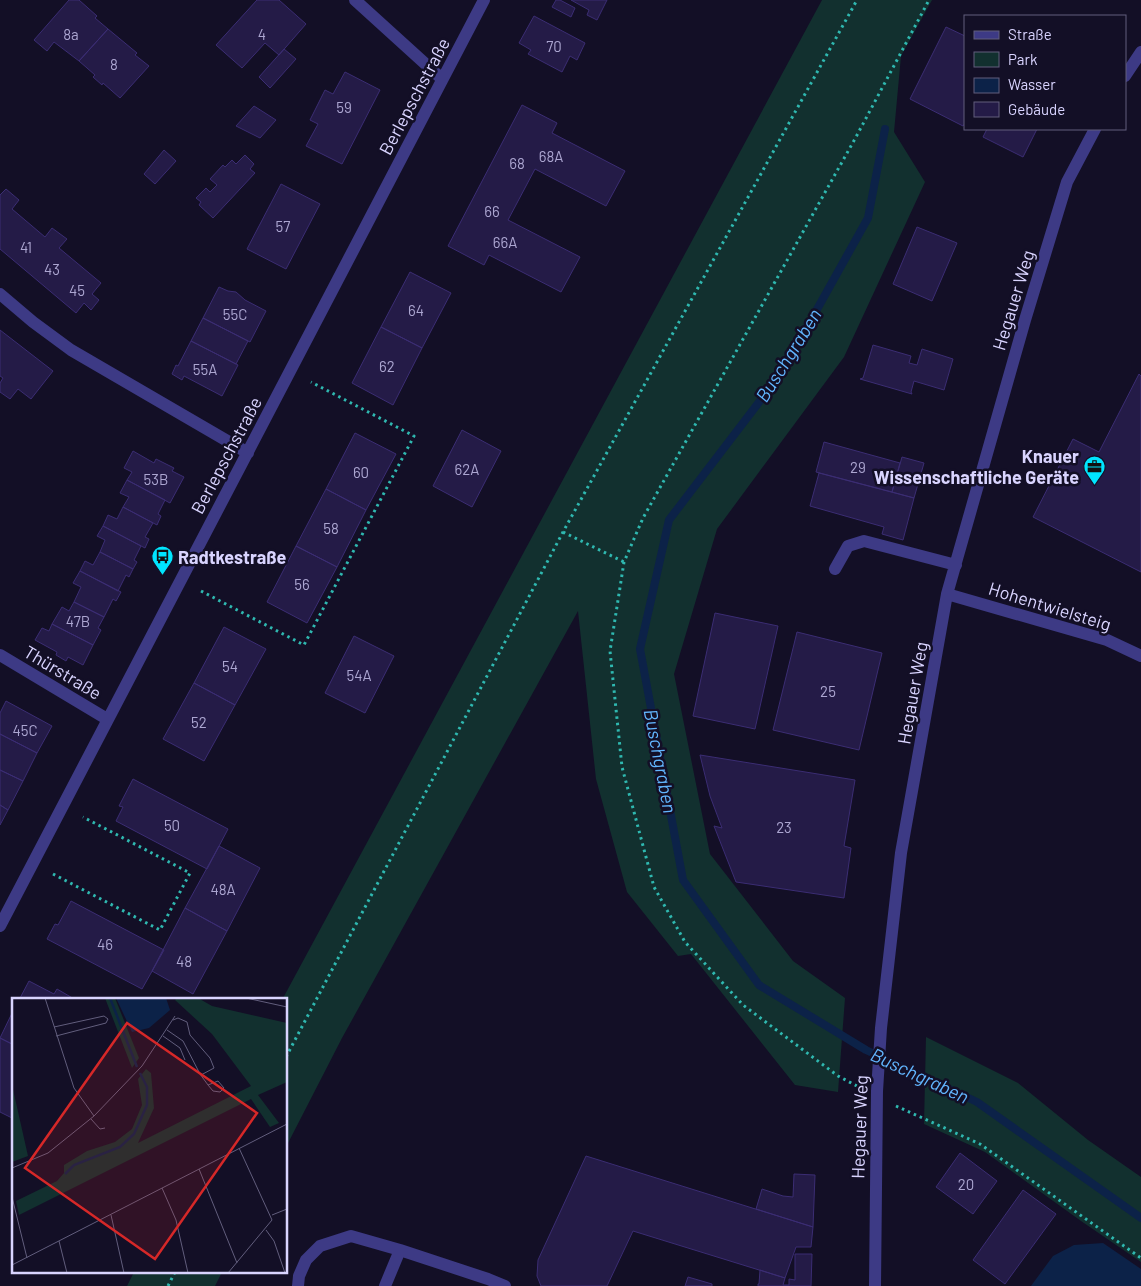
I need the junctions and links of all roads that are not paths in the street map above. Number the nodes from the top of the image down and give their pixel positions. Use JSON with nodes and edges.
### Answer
{"nodes":[{"id":1,"x":354,"y":0,"type":"edge"},
{"id":2,"x":484,"y":0,"type":"edge"},
{"id":3,"x":1141,"y":52,"type":"edge"},
{"id":4,"x":1126,"y":74,"type":"edge"},
{"id":5,"x":442,"y":79,"type":"junction"},
{"id":6,"x":1094,"y":130,"type":"edge"},
{"id":7,"x":0,"y":294,"type":"edge"},
{"id":8,"x":248,"y":453,"type":"junction"},
{"id":9,"x":956,"y":565,"type":"junction"},
{"id":10,"x":835,"y":569,"type":"dead end"},
{"id":11,"x":948,"y":594,"type":"junction"},
{"id":12,"x":0,"y":655,"type":"edge"},
{"id":13,"x":1141,"y":656,"type":"edge"},
{"id":14,"x":107,"y":719,"type":"junction"},
{"id":15,"x":0,"y":926,"type":"edge"},
{"id":16,"x":400,"y":1250,"type":"junction"},
{"id":17,"x":486,"y":1282,"type":"edge"},
{"id":18,"x":298,"y":1286,"type":"edge"},
{"id":19,"x":385,"y":1286,"type":"edge"},
{"id":20,"x":505,"y":1286,"type":"edge"},
{"id":21,"x":875,"y":1286,"type":"edge"}],
"edges":[{"from":1,"to":5,"type":"street"},
{"from":2,"to":5,"type":"street","name":"Berlepschstraße"},
{"from":3,"to":4,"type":"street"},
{"from":5,"to":8,"type":"street","name":"Berlepschstraße"},
{"from":6,"to":9,"type":"street","name":"Hegauer Weg"},
{"from":7,"to":8,"type":"street"},
{"from":8,"to":14,"type":"street","name":"Berlepschstraße"},
{"from":9,"to":10,"type":"street"},
{"from":9,"to":11,"type":"street","name":"Hegauer Weg"},
{"from":11,"to":13,"type":"street","name":"Hohentwielsteig"},
{"from":11,"to":21,"type":"street","name":"Hegauer Weg"},
{"from":12,"to":14,"type":"street","name":"Thürstraße"},
{"from":14,"to":15,"type":"street","name":"Berlepschstraße"},
{"from":16,"to":17,"type":"street"},
{"from":16,"to":18,"type":"street"},
{"from":16,"to":19,"type":"street"},
{"from":17,"to":20,"type":"street"}]}
